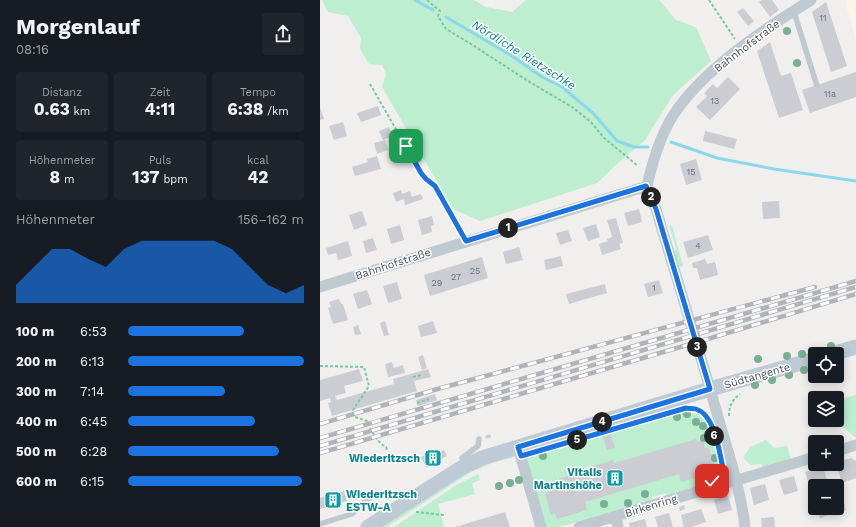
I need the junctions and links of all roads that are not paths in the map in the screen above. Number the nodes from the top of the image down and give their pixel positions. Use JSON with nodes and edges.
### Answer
{"nodes":[{"id":1,"x":811,"y":0,"type":"edge"},
{"id":2,"x":794,"y":12,"type":"junction"},
{"id":3,"x":817,"y":86,"type":"dead end"},
{"id":4,"x":646,"y":186,"type":"junction"},
{"id":5,"x":320,"y":287,"type":"edge"},
{"id":6,"x":856,"y":347,"type":"edge"},
{"id":7,"x":844,"y":350,"type":"edge"},
{"id":8,"x":808,"y":361,"type":"edge"},
{"id":9,"x":710,"y":389,"type":"junction"},
{"id":10,"x":479,"y":439,"type":"dead end"},
{"id":11,"x":856,"y":445,"type":"edge"},
{"id":12,"x":518,"y":447,"type":"junction"},
{"id":13,"x":844,"y":448,"type":"edge"},
{"id":14,"x":808,"y":459,"type":"edge"},
{"id":15,"x":465,"y":466,"type":"junction"},
{"id":16,"x":736,"y":480,"type":"junction"},
{"id":17,"x":379,"y":494,"type":"dead end"},
{"id":18,"x":617,"y":522,"type":"edge"},
{"id":19,"x":320,"y":524,"type":"edge"},
{"id":20,"x":368,"y":527,"type":"edge"},
{"id":21,"x":541,"y":527,"type":"edge"},
{"id":22,"x":579,"y":527,"type":"edge"},
{"id":23,"x":745,"y":527,"type":"edge"}],
"edges":[{"from":1,"to":2,"type":"street","name":"Bahnhofstraße"},
{"from":2,"to":3,"type":"lane"},
{"from":2,"to":4,"type":"street","name":"Bahnhofstraße"},
{"from":4,"to":5,"type":"street","name":"Bahnhofstraße"},
{"from":4,"to":9,"type":"street"},
{"from":6,"to":7,"type":"street"},
{"from":8,"to":9,"type":"street","name":"Südtangente"},
{"from":9,"to":12,"type":"street","name":"Südtangente"},
{"from":9,"to":16,"type":"street"},
{"from":10,"to":15,"type":"lane"},
{"from":11,"to":13,"type":"street"},
{"from":12,"to":15,"type":"street","name":"Südtangente"},
{"from":12,"to":21,"type":"street"},
{"from":14,"to":16,"type":"street","name":"Birkenring"},
{"from":15,"to":20,"type":"street","name":"Südtangente"},
{"from":16,"to":18,"type":"street","name":"Birkenring"},
{"from":16,"to":23,"type":"street"},
{"from":17,"to":19,"type":"lane"},
{"from":18,"to":22,"type":"street","name":"Birkenring"}]}
